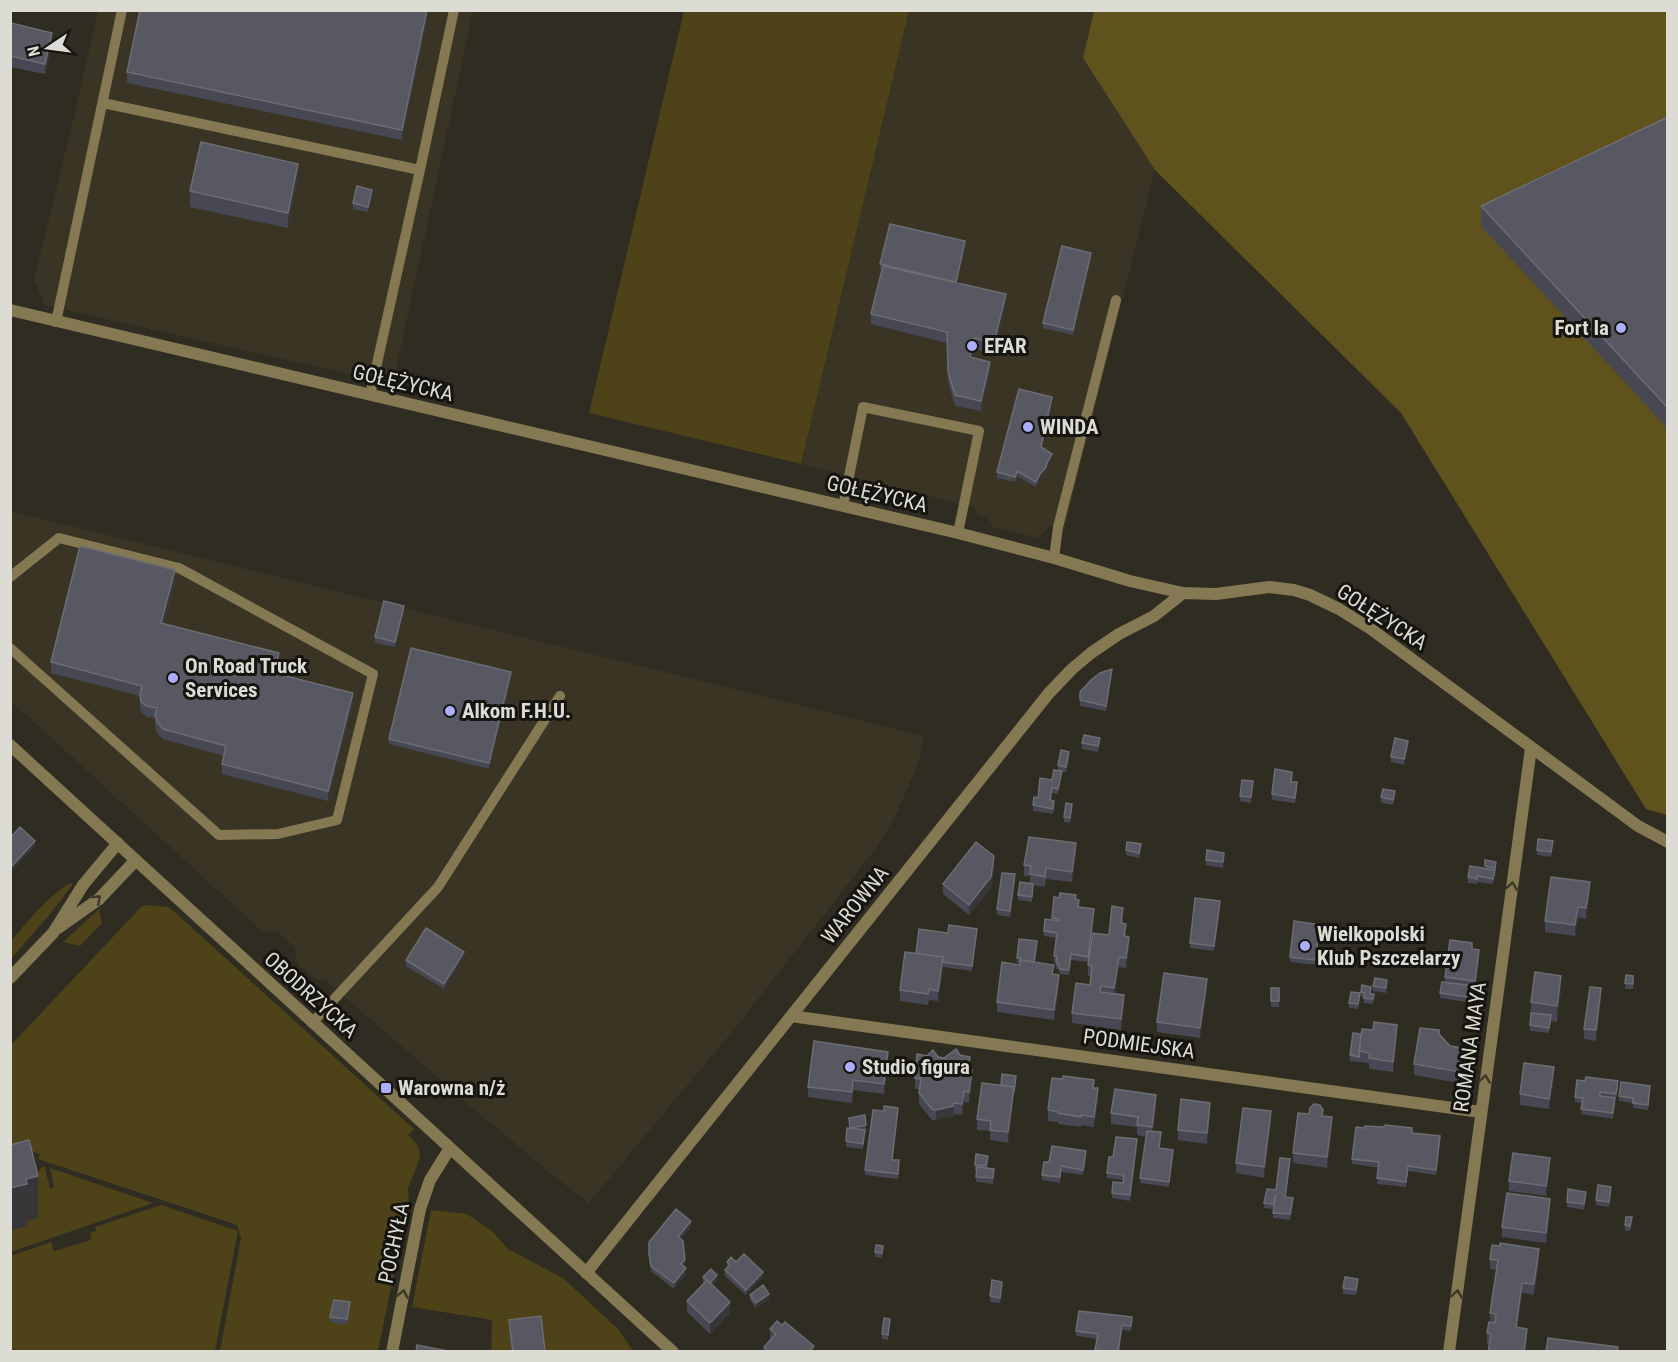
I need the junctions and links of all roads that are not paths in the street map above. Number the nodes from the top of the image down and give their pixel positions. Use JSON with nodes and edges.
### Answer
{"nodes":[{"id":1,"x":122,"y":10,"type":"edge"},
{"id":2,"x":454,"y":10,"type":"edge"},
{"id":3,"x":102,"y":103,"type":"junction"},
{"id":4,"x":420,"y":170,"type":"junction"},
{"id":5,"x":1116,"y":300,"type":"dead end"},
{"id":6,"x":10,"y":310,"type":"edge"},
{"id":7,"x":56,"y":322,"type":"junction"},
{"id":8,"x":370,"y":395,"type":"junction"},
{"id":9,"x":843,"y":506,"type":"junction"},
{"id":10,"x":958,"y":533,"type":"junction"},
{"id":11,"x":1054,"y":558,"type":"junction"},
{"id":12,"x":10,"y":578,"type":"edge"},
{"id":13,"x":1183,"y":593,"type":"junction"},
{"id":14,"x":10,"y":648,"type":"edge"},
{"id":15,"x":560,"y":696,"type":"dead end"},
{"id":16,"x":10,"y":746,"type":"edge"},
{"id":17,"x":1531,"y":748,"type":"junction"},
{"id":18,"x":118,"y":843,"type":"junction"},
{"id":19,"x":1668,"y":843,"type":"edge"},
{"id":20,"x":136,"y":860,"type":"junction"},
{"id":21,"x":53,"y":933,"type":"junction"},
{"id":22,"x":10,"y":978,"type":"edge"},
{"id":23,"x":791,"y":1016,"type":"junction"},
{"id":24,"x":312,"y":1023,"type":"junction"},
{"id":25,"x":1481,"y":1112,"type":"junction"},
{"id":26,"x":450,"y":1148,"type":"junction"},
{"id":27,"x":586,"y":1273,"type":"junction"},
{"id":28,"x":392,"y":1352,"type":"edge"},
{"id":29,"x":673,"y":1352,"type":"edge"},
{"id":30,"x":1449,"y":1352,"type":"edge"}],
"edges":[{"from":1,"to":3,"type":"lane"},
{"from":2,"to":4,"type":"lane"},
{"from":3,"to":4,"type":"lane"},
{"from":3,"to":7,"type":"lane"},
{"from":4,"to":8,"type":"lane"},
{"from":5,"to":11,"type":"lane"},
{"from":6,"to":7,"type":"street","name":"GOŁĘŻYCKA"},
{"from":7,"to":8,"type":"street","name":"GOŁĘŻYCKA"},
{"from":8,"to":9,"type":"street","name":"GOŁĘŻYCKA"},
{"from":9,"to":10,"type":"street","name":"GOŁĘŻYCKA"},
{"from":9,"to":10,"type":"lane"},
{"from":10,"to":11,"type":"street","name":"GOŁĘŻYCKA"},
{"from":11,"to":13,"type":"street","name":"GOŁĘŻYCKA"},
{"from":12,"to":14,"type":"lane"},
{"from":13,"to":17,"type":"street","name":"GOŁĘŻYCKA"},
{"from":13,"to":23,"type":"street","name":"WAROWNA"},
{"from":15,"to":24,"type":"lane"},
{"from":16,"to":18,"type":"street","name":"OBODRZYCKA"},
{"from":17,"to":19,"type":"street","name":"GOŁĘŻYCKA"},
{"from":25,"to":17,"type":"street","name":"ROMANA MAYA","one_way":true},
{"from":18,"to":20,"type":"street","name":"OBODRZYCKA"},
{"from":18,"to":21,"type":"street"},
{"from":21,"to":20,"type":"street","one_way":true},
{"from":20,"to":24,"type":"street","name":"OBODRZYCKA"},
{"from":21,"to":22,"type":"street"},
{"from":23,"to":25,"type":"street","name":"PODMIEJSKA"},
{"from":23,"to":27,"type":"street","name":"WAROWNA"},
{"from":24,"to":26,"type":"street","name":"OBODRZYCKA"},
{"from":30,"to":25,"type":"street","name":"ROMANA MAYA","one_way":true},
{"from":26,"to":27,"type":"street","name":"OBODRZYCKA"},
{"from":28,"to":26,"type":"street","name":"POCHYŁA","one_way":true},
{"from":27,"to":29,"type":"street","name":"OBODRZYCKA"}]}
